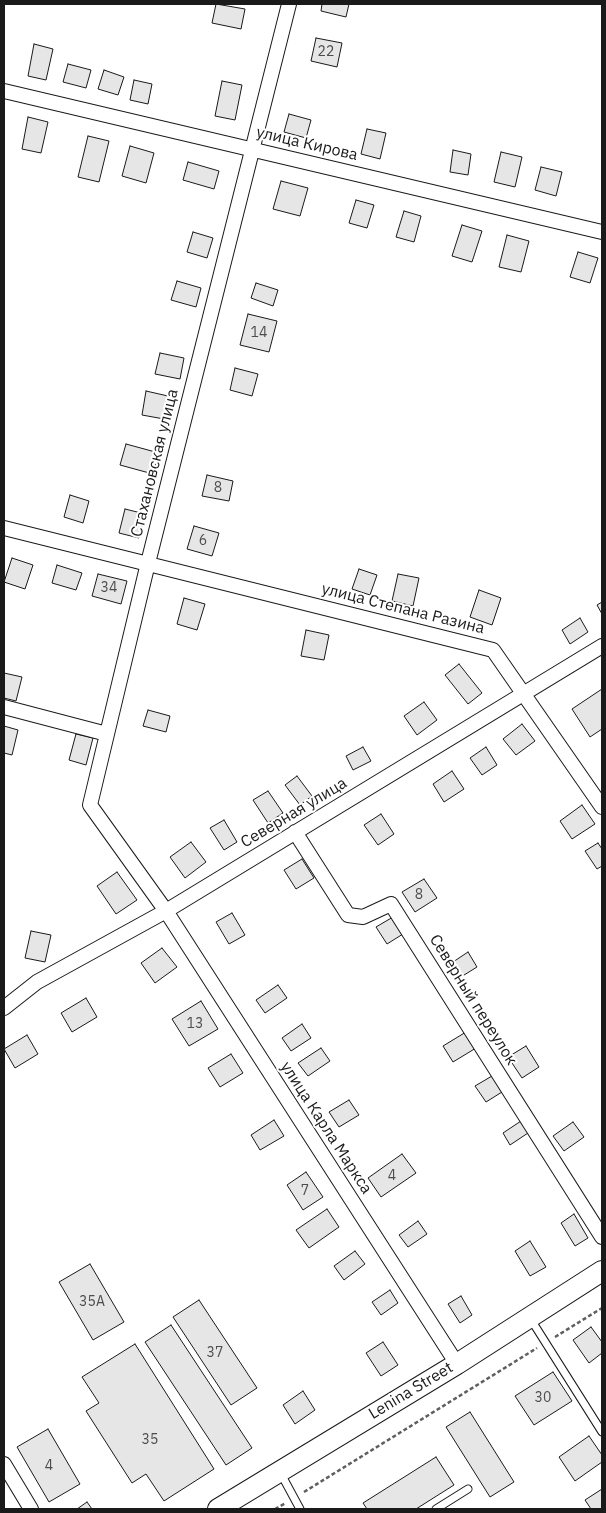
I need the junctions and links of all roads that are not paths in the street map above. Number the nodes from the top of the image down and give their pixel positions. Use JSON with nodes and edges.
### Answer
{"nodes":[{"id":1,"x":289,"y":4,"type":"edge"},
{"id":2,"x":4,"y":91,"type":"edge"},
{"id":3,"x":253,"y":149,"type":"junction"},
{"id":4,"x":602,"y":232,"type":"edge"},
{"id":5,"x":4,"y":528,"type":"edge"},
{"id":6,"x":148,"y":563,"type":"junction"},
{"id":7,"x":602,"y":646,"type":"edge"},
{"id":8,"x":524,"y":693,"type":"junction"},
{"id":9,"x":4,"y":707,"type":"edge"},
{"id":10,"x":107,"y":734,"type":"junction"},
{"id":11,"x":602,"y":807,"type":"edge"},
{"id":12,"x":295,"y":832,"type":"junction"},
{"id":13,"x":166,"y":911,"type":"junction"},
{"id":14,"x":4,"y":1008,"type":"edge"},
{"id":15,"x":602,"y":1237,"type":"edge"},
{"id":16,"x":602,"y":1271,"type":"edge"},
{"id":17,"x":529,"y":1318,"type":"junction"},
{"id":18,"x":457,"y":1364,"type":"junction"},
{"id":19,"x":602,"y":1432,"type":"edge"},
{"id":20,"x":4,"y":1464,"type":"edge"},
{"id":21,"x":279,"y":1472,"type":"junction"},
{"id":22,"x":468,"y":1489,"type":"dead end"},
{"id":23,"x":31,"y":1509,"type":"edge"},
{"id":24,"x":218,"y":1509,"type":"edge"},
{"id":25,"x":300,"y":1509,"type":"edge"},
{"id":26,"x":436,"y":1509,"type":"edge"}],
"edges":[{"from":1,"to":3,"type":"street","name":"Стахановская улица"},
{"from":2,"to":3,"type":"street","name":"улица Кирова"},
{"from":3,"to":4,"type":"street","name":"улица Кирова"},
{"from":3,"to":6,"type":"street","name":"Стахановская улица"},
{"from":5,"to":6,"type":"street","name":"улица Степана Разина"},
{"from":6,"to":8,"type":"street","name":"улица Степана Разина"},
{"from":6,"to":10,"type":"street","name":"Стахановская улица"},
{"from":7,"to":8,"type":"street","name":"Северная улица"},
{"from":8,"to":11,"type":"street","name":"улица Степана Разина"},
{"from":8,"to":12,"type":"street","name":"Северная улица"},
{"from":9,"to":10,"type":"street"},
{"from":10,"to":13,"type":"street","name":"Стахановская улица"},
{"from":12,"to":13,"type":"street","name":"Северная улица"},
{"from":12,"to":15,"type":"street","name":"Северный переулок"},
{"from":13,"to":14,"type":"street","name":"Северная улица"},
{"from":13,"to":18,"type":"street","name":"улица Карла Маркса"},
{"from":16,"to":17,"type":"main road","name":"Lenina Street"},
{"from":17,"to":18,"type":"main road","name":"Lenina Street"},
{"from":17,"to":19,"type":"lane"},
{"from":18,"to":21,"type":"main road","name":"Lenina Street"},
{"from":20,"to":23,"type":"street"},
{"from":21,"to":24,"type":"main road","name":"Lenina Street"},
{"from":21,"to":25,"type":"lane"},
{"from":22,"to":26,"type":"lane"}]}
